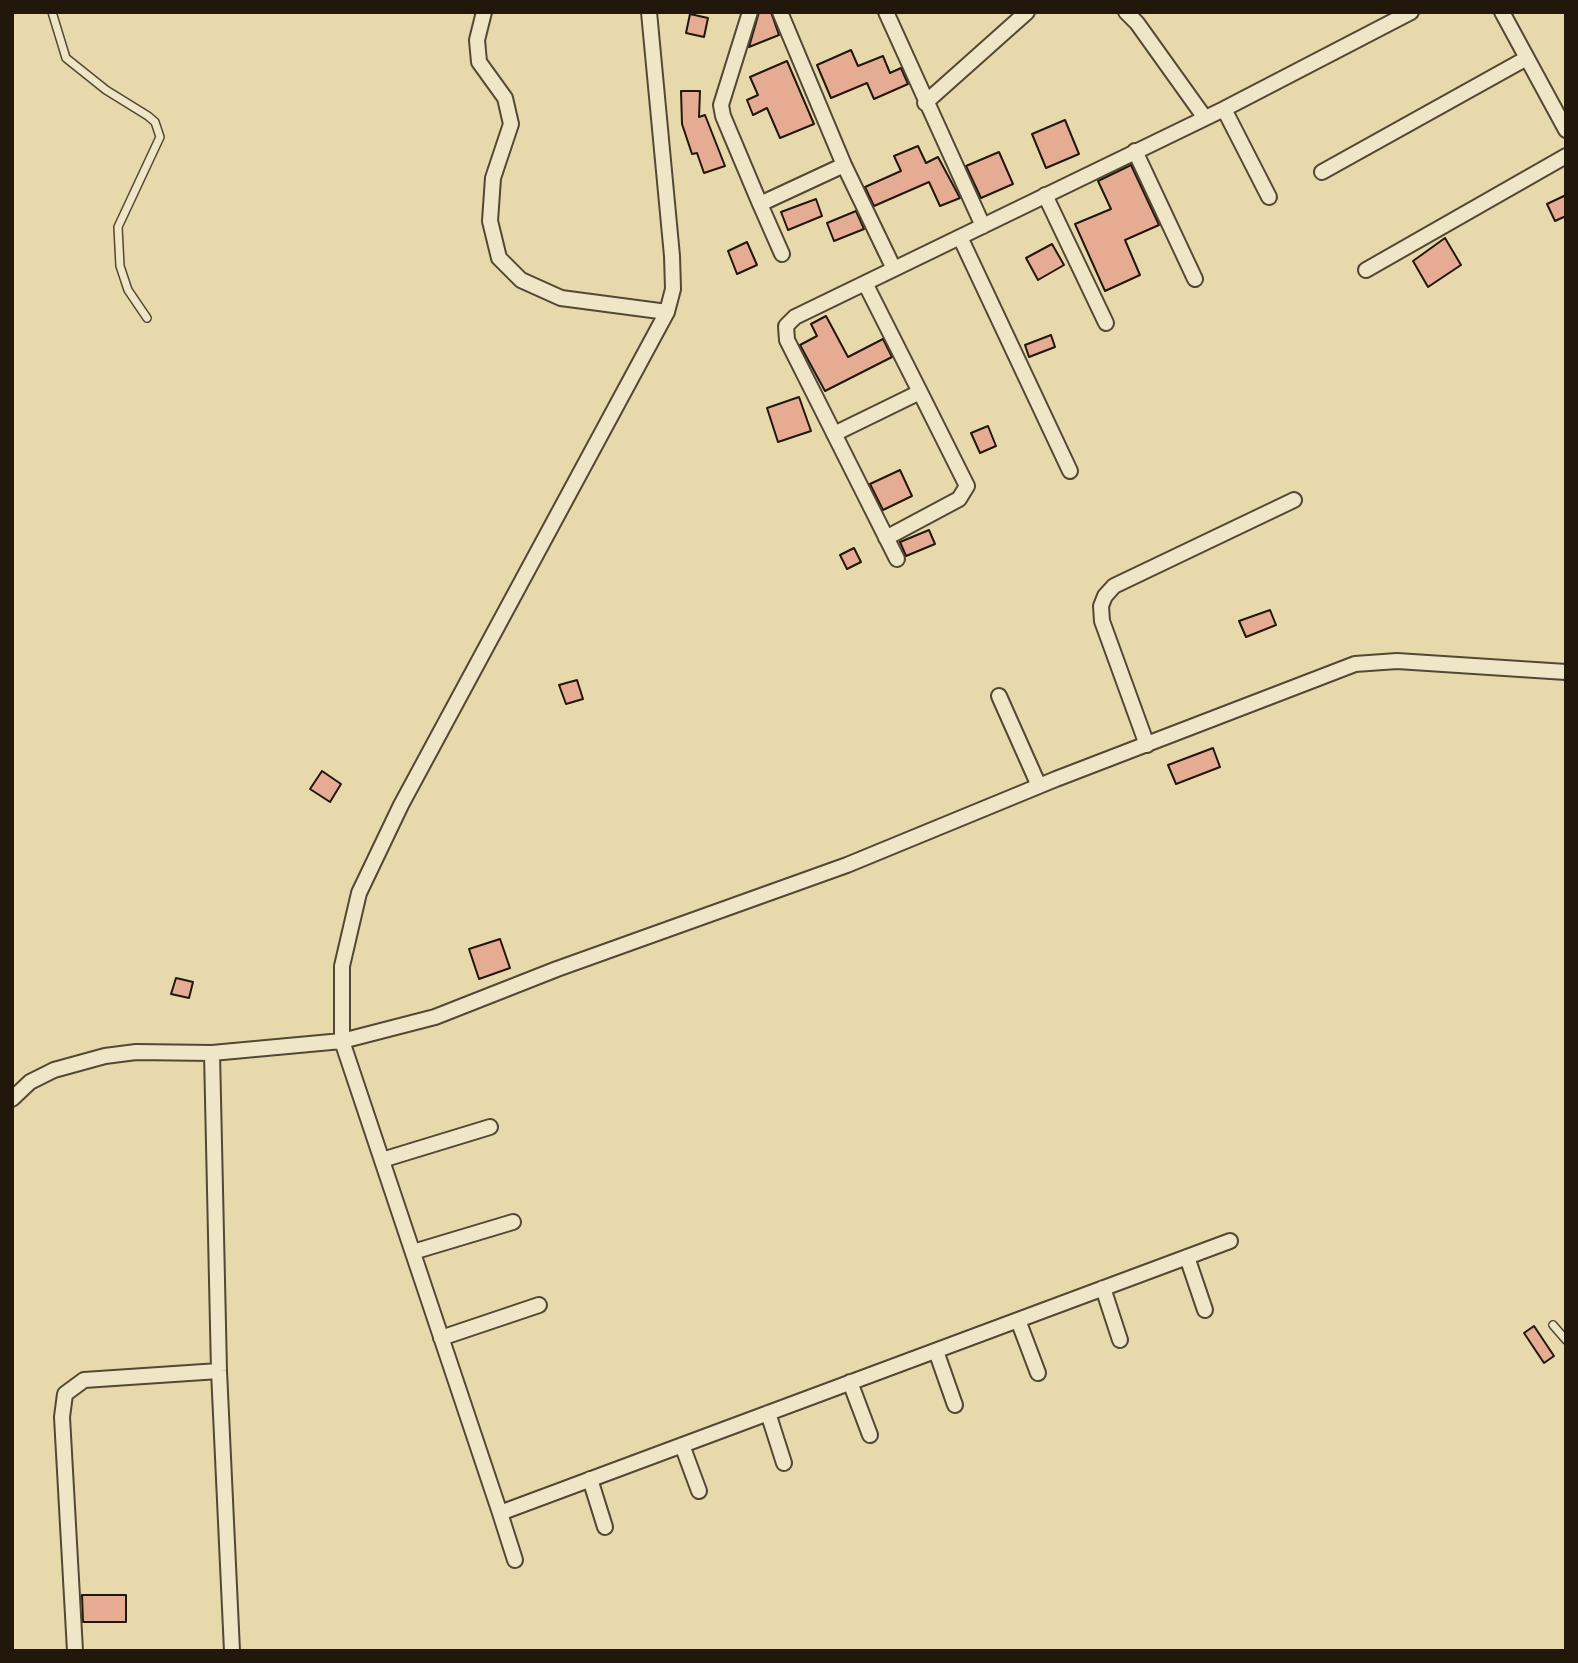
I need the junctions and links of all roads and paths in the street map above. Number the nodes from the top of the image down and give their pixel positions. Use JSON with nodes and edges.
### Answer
{"nodes":[{"id":1,"x":52,"y":12,"type":"edge"},
{"id":2,"x":484,"y":12,"type":"edge"},
{"id":3,"x":649,"y":12,"type":"edge"},
{"id":4,"x":750,"y":12,"type":"edge"},
{"id":5,"x":780,"y":12,"type":"edge"},
{"id":6,"x":886,"y":12,"type":"edge"},
{"id":7,"x":1027,"y":12,"type":"edge"},
{"id":8,"x":1126,"y":12,"type":"edge"},
{"id":9,"x":1411,"y":12,"type":"edge"},
{"id":10,"x":1502,"y":12,"type":"edge"},
{"id":11,"x":1139,"y":18,"type":"edge"},
{"id":12,"x":1527,"y":58,"type":"junction"},
{"id":13,"x":925,"y":103,"type":"junction"},
{"id":14,"x":1224,"y":109,"type":"junction"},
{"id":15,"x":1205,"y":118,"type":"junction"},
{"id":16,"x":1566,"y":130,"type":"edge"},
{"id":17,"x":1135,"y":151,"type":"junction"},
{"id":18,"x":1566,"y":156,"type":"edge"},
{"id":19,"x":844,"y":165,"type":"junction"},
{"id":20,"x":1322,"y":172,"type":"dead end"},
{"id":21,"x":1045,"y":195,"type":"junction"},
{"id":22,"x":1269,"y":197,"type":"dead end"},
{"id":23,"x":760,"y":204,"type":"junction"},
{"id":24,"x":983,"y":226,"type":"junction"},
{"id":25,"x":960,"y":237,"type":"junction"},
{"id":26,"x":782,"y":254,"type":"dead end"},
{"id":27,"x":894,"y":269,"type":"junction"},
{"id":28,"x":1366,"y":270,"type":"dead end"},
{"id":29,"x":1195,"y":279,"type":"dead end"},
{"id":30,"x":865,"y":283,"type":"junction"},
{"id":31,"x":667,"y":312,"type":"junction"},
{"id":32,"x":147,"y":318,"type":"dead end"},
{"id":33,"x":1106,"y":323,"type":"dead end"},
{"id":34,"x":920,"y":392,"type":"junction"},
{"id":35,"x":834,"y":434,"type":"junction"},
{"id":36,"x":1070,"y":471,"type":"dead end"},
{"id":37,"x":1294,"y":500,"type":"dead end"},
{"id":38,"x":886,"y":538,"type":"junction"},
{"id":39,"x":897,"y":559,"type":"dead end"},
{"id":40,"x":1566,"y":672,"type":"edge"},
{"id":41,"x":999,"y":696,"type":"dead end"},
{"id":42,"x":1147,"y":745,"type":"junction"},
{"id":43,"x":1039,"y":786,"type":"junction"},
{"id":44,"x":342,"y":1041,"type":"junction"},
{"id":45,"x":212,"y":1053,"type":"junction"},
{"id":46,"x":12,"y":1099,"type":"edge"},
{"id":47,"x":490,"y":1128,"type":"dead end"},
{"id":48,"x":382,"y":1160,"type":"junction"},
{"id":49,"x":513,"y":1222,"type":"dead end"},
{"id":50,"x":1230,"y":1241,"type":"dead end"},
{"id":51,"x":413,"y":1252,"type":"junction"},
{"id":52,"x":1187,"y":1257,"type":"junction"},
{"id":53,"x":1103,"y":1288,"type":"junction"},
{"id":54,"x":538,"y":1305,"type":"dead end"},
{"id":55,"x":1205,"y":1310,"type":"dead end"},
{"id":56,"x":1018,"y":1320,"type":"junction"},
{"id":57,"x":1553,"y":1325,"type":"dead end"},
{"id":58,"x":441,"y":1338,"type":"junction"},
{"id":59,"x":1120,"y":1340,"type":"dead end"},
{"id":60,"x":1566,"y":1340,"type":"edge"},
{"id":61,"x":936,"y":1351,"type":"junction"},
{"id":62,"x":219,"y":1371,"type":"junction"},
{"id":63,"x":1038,"y":1373,"type":"dead end"},
{"id":64,"x":850,"y":1382,"type":"junction"},
{"id":65,"x":955,"y":1405,"type":"dead end"},
{"id":66,"x":768,"y":1413,"type":"junction"},
{"id":67,"x":870,"y":1435,"type":"dead end"},
{"id":68,"x":682,"y":1445,"type":"junction"},
{"id":69,"x":784,"y":1463,"type":"dead end"},
{"id":70,"x":590,"y":1479,"type":"junction"},
{"id":71,"x":699,"y":1491,"type":"dead end"},
{"id":72,"x":500,"y":1513,"type":"junction"},
{"id":73,"x":605,"y":1527,"type":"dead end"},
{"id":74,"x":514,"y":1560,"type":"dead end"},
{"id":75,"x":75,"y":1651,"type":"edge"},
{"id":76,"x":232,"y":1651,"type":"edge"}],
"edges":[{"from":1,"to":32,"type":"lane"},
{"from":2,"to":31,"type":"street"},
{"from":3,"to":31,"type":"street"},
{"from":4,"to":23,"type":"street"},
{"from":5,"to":19,"type":"street"},
{"from":6,"to":13,"type":"street"},
{"from":7,"to":13,"type":"street"},
{"from":8,"to":11,"type":"street"},
{"from":9,"to":14,"type":"street"},
{"from":10,"to":12,"type":"street"},
{"from":11,"to":15,"type":"street"},
{"from":12,"to":16,"type":"street"},
{"from":12,"to":20,"type":"street"},
{"from":13,"to":24,"type":"street"},
{"from":14,"to":15,"type":"street"},
{"from":14,"to":22,"type":"street"},
{"from":15,"to":17,"type":"street"},
{"from":17,"to":21,"type":"street"},
{"from":17,"to":29,"type":"street"},
{"from":18,"to":28,"type":"street"},
{"from":19,"to":23,"type":"street"},
{"from":19,"to":27,"type":"street"},
{"from":21,"to":24,"type":"street"},
{"from":21,"to":33,"type":"street"},
{"from":23,"to":26,"type":"street"},
{"from":24,"to":25,"type":"street"},
{"from":25,"to":27,"type":"street"},
{"from":25,"to":36,"type":"street"},
{"from":27,"to":30,"type":"street"},
{"from":30,"to":34,"type":"street"},
{"from":30,"to":35,"type":"street"},
{"from":31,"to":44,"type":"street"},
{"from":34,"to":35,"type":"street"},
{"from":34,"to":38,"type":"street"},
{"from":35,"to":38,"type":"street"},
{"from":37,"to":42,"type":"street"},
{"from":38,"to":39,"type":"street"},
{"from":40,"to":42,"type":"street"},
{"from":41,"to":43,"type":"street"},
{"from":42,"to":43,"type":"street"},
{"from":43,"to":44,"type":"street"},
{"from":44,"to":45,"type":"street"},
{"from":44,"to":48,"type":"street"},
{"from":45,"to":46,"type":"street"},
{"from":45,"to":62,"type":"street"},
{"from":47,"to":48,"type":"street"},
{"from":48,"to":51,"type":"street"},
{"from":49,"to":51,"type":"street"},
{"from":50,"to":52,"type":"street"},
{"from":51,"to":58,"type":"street"},
{"from":52,"to":53,"type":"street"},
{"from":52,"to":55,"type":"street"},
{"from":53,"to":56,"type":"street"},
{"from":53,"to":59,"type":"street"},
{"from":54,"to":58,"type":"street"},
{"from":56,"to":61,"type":"street"},
{"from":56,"to":63,"type":"street"},
{"from":57,"to":60,"type":"lane"},
{"from":58,"to":72,"type":"street"},
{"from":61,"to":64,"type":"street"},
{"from":61,"to":65,"type":"street"},
{"from":62,"to":75,"type":"street"},
{"from":62,"to":76,"type":"street"},
{"from":64,"to":66,"type":"street"},
{"from":64,"to":67,"type":"street"},
{"from":66,"to":68,"type":"street"},
{"from":66,"to":69,"type":"street"},
{"from":68,"to":70,"type":"street"},
{"from":68,"to":71,"type":"street"},
{"from":70,"to":72,"type":"street"},
{"from":70,"to":73,"type":"street"},
{"from":72,"to":74,"type":"street"}]}
